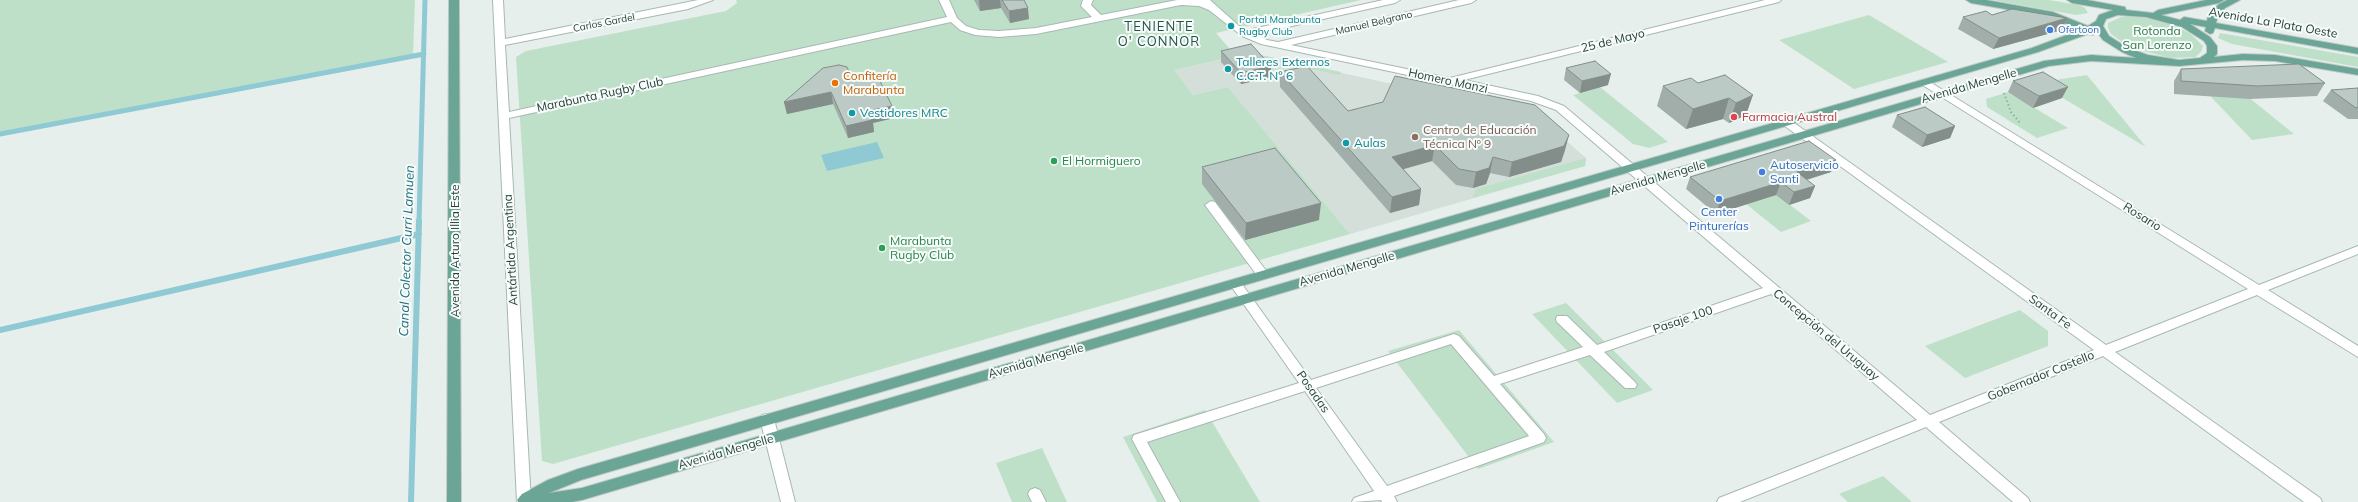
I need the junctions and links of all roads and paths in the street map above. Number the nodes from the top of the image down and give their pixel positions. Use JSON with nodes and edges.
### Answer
{"nodes":[{"id":1,"x":454,"y":0,"type":"edge"},
{"id":2,"x":498,"y":0,"type":"edge"},
{"id":3,"x":708,"y":0,"type":"edge"},
{"id":4,"x":944,"y":0,"type":"edge"},
{"id":5,"x":1088,"y":0,"type":"edge"},
{"id":6,"x":1204,"y":0,"type":"edge"},
{"id":7,"x":1395,"y":0,"type":"edge"},
{"id":8,"x":1471,"y":0,"type":"edge"},
{"id":9,"x":1776,"y":0,"type":"edge"},
{"id":10,"x":1971,"y":0,"type":"edge"},
{"id":11,"x":2072,"y":0,"type":"edge"},
{"id":12,"x":2219,"y":0,"type":"edge"},
{"id":13,"x":2235,"y":0,"type":"edge"},
{"id":14,"x":1213,"y":8,"type":"junction"},
{"id":15,"x":2133,"y":12,"type":"junction"},
{"id":16,"x":2147,"y":14,"type":"junction"},
{"id":17,"x":2161,"y":16,"type":"junction"},
{"id":18,"x":1099,"y":18,"type":"junction"},
{"id":19,"x":953,"y":19,"type":"junction"},
{"id":20,"x":2210,"y":25,"type":"junction"},
{"id":21,"x":2094,"y":26,"type":"junction"},
{"id":22,"x":1245,"y":34,"type":"junction"},
{"id":23,"x":500,"y":43,"type":"junction"},
{"id":24,"x":2210,"y":43,"type":"junction"},
{"id":25,"x":1277,"y":45,"type":"junction"},
{"id":26,"x":2358,"y":51,"type":"edge"},
{"id":27,"x":2173,"y":63,"type":"junction"},
{"id":28,"x":2195,"y":63,"type":"junction"},
{"id":29,"x":2358,"y":72,"type":"edge"},
{"id":30,"x":1450,"y":81,"type":"junction"},
{"id":31,"x":1925,"y":82,"type":"junction"},
{"id":32,"x":2004,"y":93,"type":"dead end"},
{"id":33,"x":1944,"y":94,"type":"junction"},
{"id":34,"x":504,"y":116,"type":"junction"},
{"id":35,"x":1786,"y":122,"type":"junction"},
{"id":36,"x":2023,"y":127,"type":"dead end"},
{"id":37,"x":1804,"y":135,"type":"junction"},
{"id":38,"x":1630,"y":168,"type":"junction"},
{"id":39,"x":1646,"y":181,"type":"junction"},
{"id":40,"x":1211,"y":205,"type":"dead end"},
{"id":41,"x":2358,"y":250,"type":"edge"},
{"id":42,"x":1263,"y":275,"type":"junction"},
{"id":43,"x":1235,"y":283,"type":"junction"},
{"id":44,"x":1772,"y":289,"type":"junction"},
{"id":45,"x":2258,"y":290,"type":"junction"},
{"id":46,"x":1247,"y":299,"type":"junction"},
{"id":47,"x":1562,"y":319,"type":"dead end"},
{"id":48,"x":1593,"y":350,"type":"junction"},
{"id":49,"x":2104,"y":351,"type":"junction"},
{"id":50,"x":2358,"y":352,"type":"edge"},
{"id":51,"x":1491,"y":382,"type":"junction"},
{"id":52,"x":1308,"y":385,"type":"junction"},
{"id":53,"x":1630,"y":385,"type":"dead end"},
{"id":54,"x":767,"y":419,"type":"junction"},
{"id":55,"x":1928,"y":421,"type":"junction"},
{"id":56,"x":772,"y":438,"type":"junction"},
{"id":57,"x":1387,"y":498,"type":"edge"},
{"id":58,"x":522,"y":501,"type":"edge"},
{"id":59,"x":1169,"y":501,"type":"edge"},
{"id":60,"x":454,"y":502,"type":"edge"},
{"id":61,"x":788,"y":502,"type":"edge"},
{"id":62,"x":1359,"y":502,"type":"edge"},
{"id":63,"x":1724,"y":502,"type":"edge"},
{"id":64,"x":2023,"y":502,"type":"edge"},
{"id":65,"x":2315,"y":502,"type":"edge"}],
"edges":[{"from":1,"to":60,"type":"main road","name":"Avenida Arturo Illia Este"},
{"from":2,"to":23,"type":"street","name":"Antártida Argentina"},
{"from":3,"to":23,"type":"street","name":"Carlos Gardel"},
{"from":4,"to":19,"type":"street"},
{"from":5,"to":18,"type":"street"},
{"from":6,"to":14,"type":"street"},
{"from":7,"to":22,"type":"street","name":"Manuel Belgrano"},
{"from":8,"to":25,"type":"street","name":"Manuel Belgrano"},
{"from":9,"to":30,"type":"street","name":"25 de Mayo"},
{"from":10,"to":21,"type":"main road"},
{"from":11,"to":15,"type":"main road"},
{"from":12,"to":16,"type":"main road"},
{"from":13,"to":20,"type":"main road"},
{"from":14,"to":18,"type":"street"},
{"from":14,"to":22,"type":"street"},
{"from":15,"to":16,"type":"main road"},
{"from":15,"to":21,"type":"main road"},
{"from":16,"to":17,"type":"main road"},
{"from":17,"to":20,"type":"main road","name":"Avenida La Plata Oeste"},
{"from":17,"to":24,"type":"main road"},
{"from":18,"to":19,"type":"street"},
{"from":19,"to":34,"type":"street","name":"Marabunta Rugby Club"},
{"from":20,"to":24,"type":"main road"},
{"from":20,"to":26,"type":"main road","name":"Avenida La Plata Oeste"},
{"from":21,"to":27,"type":"main road"},
{"from":21,"to":31,"type":"main road","name":"Avenida Mengelle"},
{"from":22,"to":25,"type":"street","name":"Homero Manzi"},
{"from":23,"to":34,"type":"street","name":"Antártida Argentina"},
{"from":24,"to":28,"type":"main road"},
{"from":25,"to":30,"type":"street","name":"Homero Manzi"},
{"from":27,"to":28,"type":"main road"},
{"from":27,"to":33,"type":"main road","name":"Avenida Mengelle"},
{"from":28,"to":29,"type":"main road"},
{"from":30,"to":38,"type":"street","name":"Homero Manzi"},
{"from":31,"to":33,"type":"street","name":"Rosario"},
{"from":31,"to":35,"type":"main road","name":"Avenida Mengelle"},
{"from":32,"to":36,"type":"path"},
{"from":33,"to":37,"type":"main road","name":"Avenida Mengelle"},
{"from":33,"to":45,"type":"street","name":"Rosario"},
{"from":34,"to":58,"type":"street","name":"Antártida Argentina"},
{"from":35,"to":37,"type":"street","name":"Santa Fe"},
{"from":35,"to":38,"type":"main road","name":"Avenida Mengelle"},
{"from":37,"to":39,"type":"main road","name":"Avenida Mengelle"},
{"from":37,"to":49,"type":"street","name":"Santa Fe"},
{"from":38,"to":39,"type":"street","name":"Concepción del Uruguay"},
{"from":38,"to":42,"type":"main road","name":"Avenida Mengelle"},
{"from":39,"to":44,"type":"street","name":"Concepción del Uruguay"},
{"from":39,"to":46,"type":"main road","name":"Avenida Mengelle"},
{"from":40,"to":42,"type":"street"},
{"from":41,"to":45,"type":"street","name":"Gobernador Castello"},
{"from":42,"to":43,"type":"main road","name":"Avenida Mengelle"},
{"from":43,"to":46,"type":"street","name":"Posadas"},
{"from":43,"to":54,"type":"main road","name":"Avenida Mengelle"},
{"from":44,"to":48,"type":"street","name":"Pasaje 100"},
{"from":44,"to":55,"type":"street","name":"Concepción del Uruguay"},
{"from":45,"to":49,"type":"street","name":"Gobernador Castello"},
{"from":45,"to":50,"type":"street","name":"Rosario"},
{"from":46,"to":52,"type":"street","name":"Posadas"},
{"from":46,"to":56,"type":"main road","name":"Avenida Mengelle"},
{"from":47,"to":48,"type":"street"},
{"from":48,"to":51,"type":"street","name":"Pasaje 100"},
{"from":48,"to":53,"type":"street"},
{"from":49,"to":55,"type":"street","name":"Gobernador Castello"},
{"from":49,"to":65,"type":"street","name":"Santa Fe"},
{"from":51,"to":52,"type":"street"},
{"from":51,"to":57,"type":"street"},
{"from":52,"to":57,"type":"street","name":"Posadas"},
{"from":52,"to":59,"type":"street"},
{"from":54,"to":56,"type":"street"},
{"from":54,"to":58,"type":"main road","name":"Avenida Mengelle"},
{"from":55,"to":63,"type":"street","name":"Gobernador Castello"},
{"from":55,"to":64,"type":"street","name":"Concepción del Uruguay"},
{"from":56,"to":58,"type":"main road","name":"Avenida Mengelle"},
{"from":56,"to":61,"type":"street"},
{"from":57,"to":62,"type":"street"}]}
